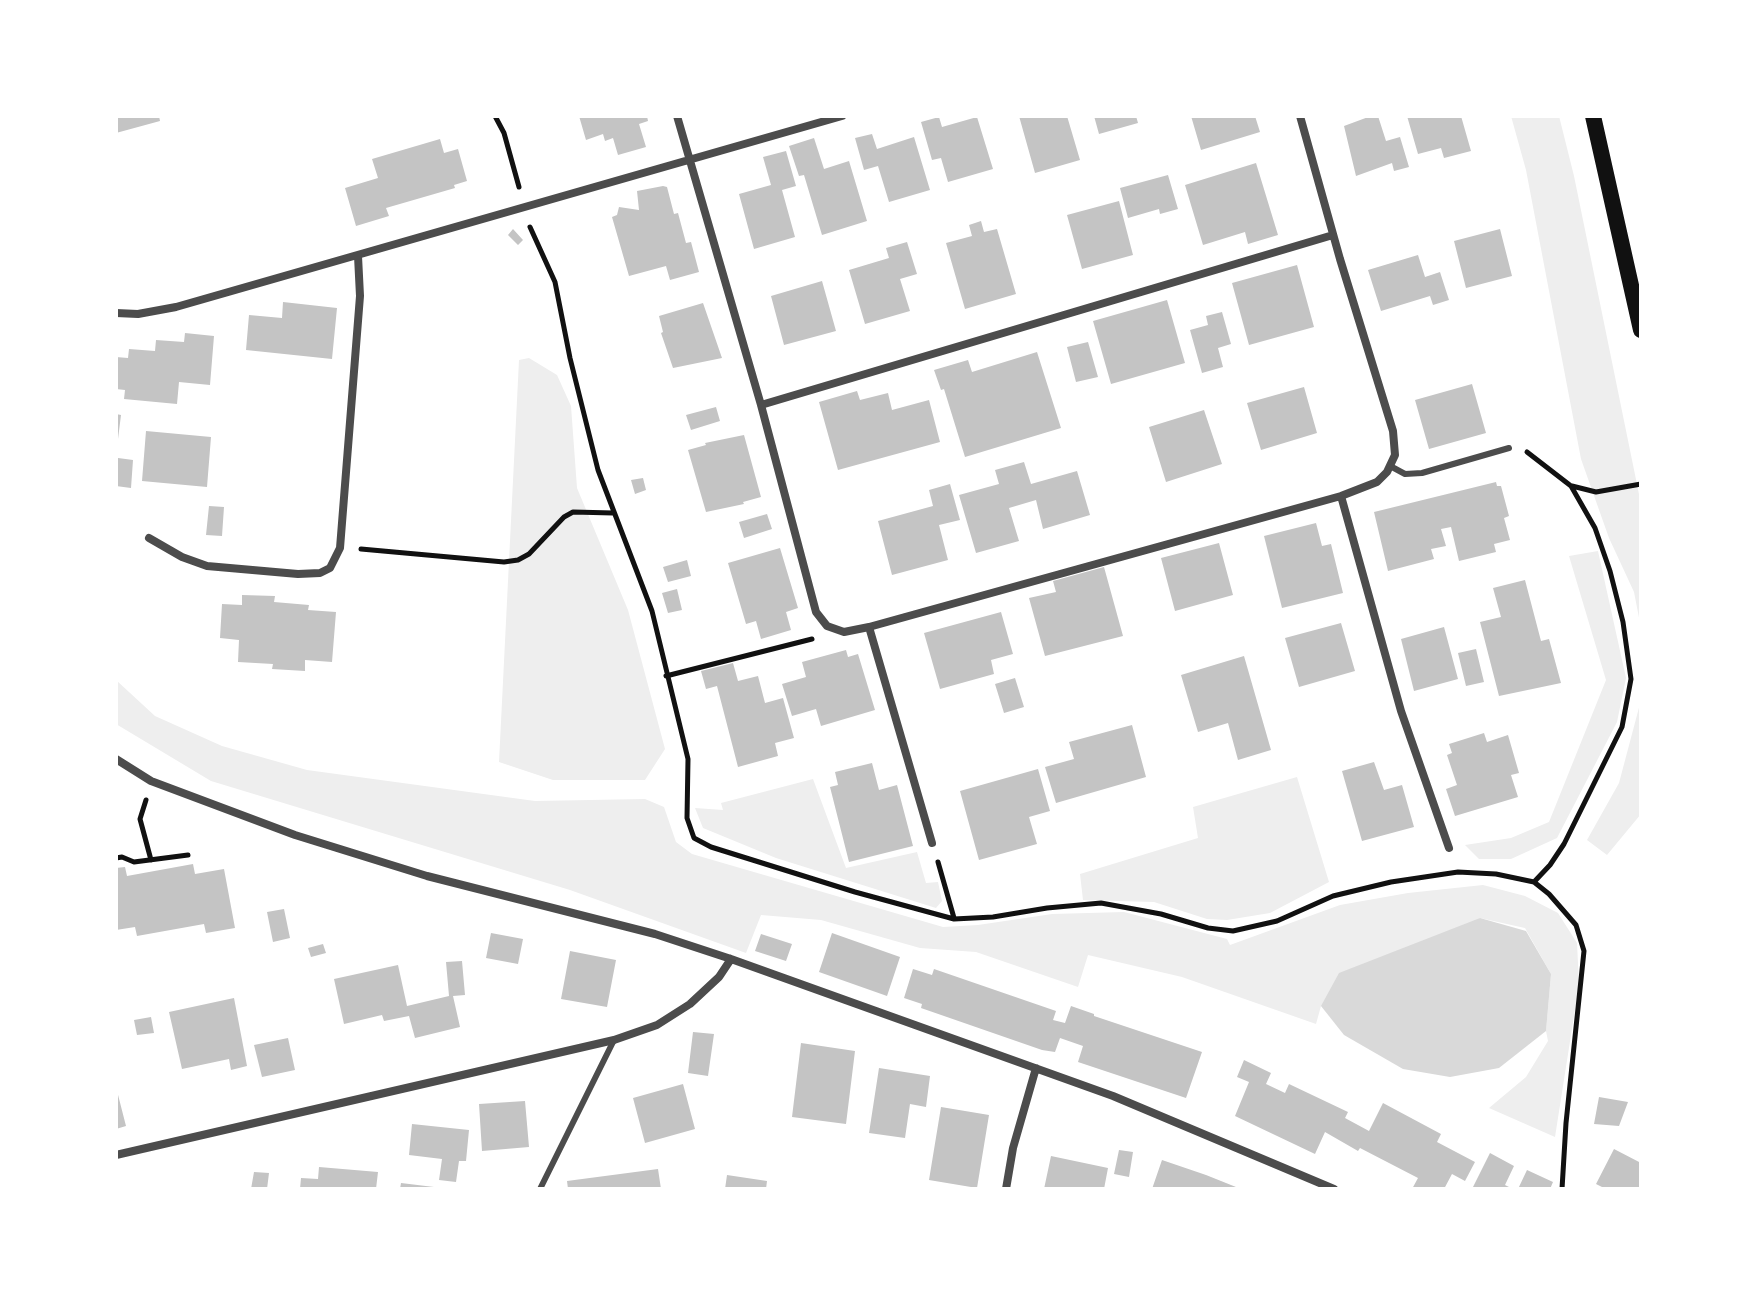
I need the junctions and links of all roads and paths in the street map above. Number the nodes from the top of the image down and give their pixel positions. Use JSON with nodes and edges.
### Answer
{"nodes":[{"id":1,"x":677,"y":116,"type":"edge"},
{"id":2,"x":842,"y":116,"type":"edge"},
{"id":3,"x":1300,"y":116,"type":"edge"},
{"id":4,"x":1593,"y":116,"type":"edge"},
{"id":5,"x":689,"y":159,"type":"junction"},
{"id":6,"x":1333,"y":235,"type":"junction"},
{"id":7,"x":358,"y":256,"type":"junction"},
{"id":8,"x":116,"y":313,"type":"edge"},
{"id":9,"x":1641,"y":330,"type":"edge"},
{"id":10,"x":761,"y":405,"type":"junction"},
{"id":11,"x":1509,"y":448,"type":"joint"},
{"id":12,"x":1392,"y":467,"type":"junction"},
{"id":13,"x":1641,"y":484,"type":"edge"},
{"id":14,"x":1571,"y":486,"type":"junction"},
{"id":15,"x":1341,"y":496,"type":"junction"},
{"id":16,"x":613,"y":513,"type":"dead end"},
{"id":17,"x":149,"y":538,"type":"dead end"},
{"id":18,"x":340,"y":548,"type":"junction"},
{"id":19,"x":827,"y":626,"type":"junction"},
{"id":20,"x":869,"y":627,"type":"junction"},
{"id":21,"x":666,"y":676,"type":"dead end"},
{"id":22,"x":116,"y":759,"type":"edge"},
{"id":23,"x":140,"y":819,"type":"dead end"},
{"id":24,"x":932,"y":843,"type":"joint"},
{"id":25,"x":1449,"y":848,"type":"dead end"},
{"id":26,"x":188,"y":855,"type":"dead end"},
{"id":27,"x":116,"y":858,"type":"edge"},
{"id":28,"x":151,"y":860,"type":"junction"},
{"id":29,"x":954,"y":919,"type":"dead end"},
{"id":30,"x":731,"y":959,"type":"junction"},
{"id":31,"x":614,"y":1040,"type":"junction"},
{"id":32,"x":1036,"y":1068,"type":"junction"},
{"id":33,"x":116,"y":1155,"type":"edge"},
{"id":34,"x":540,"y":1189,"type":"edge"},
{"id":35,"x":1006,"y":1189,"type":"edge"},
{"id":36,"x":1334,"y":1189,"type":"edge"},
{"id":37,"x":1562,"y":1189,"type":"edge"}],
"edges":[{"from":1,"to":5,"type":"street"},
{"from":2,"to":5,"type":"street"},
{"from":3,"to":6,"type":"street"},
{"from":4,"to":9,"type":"main road"},
{"from":5,"to":7,"type":"street"},
{"from":5,"to":10,"type":"street"},
{"from":6,"to":10,"type":"street"},
{"from":6,"to":12,"type":"street"},
{"from":7,"to":8,"type":"street"},
{"from":7,"to":18,"type":"street"},
{"from":10,"to":19,"type":"street"},
{"from":11,"to":12,"type":"lane"},
{"from":11,"to":14,"type":"path"},
{"from":12,"to":15,"type":"street"},
{"from":13,"to":14,"type":"path"},
{"from":14,"to":37,"type":"path"},
{"from":15,"to":20,"type":"street"},
{"from":15,"to":25,"type":"street"},
{"from":16,"to":18,"type":"path"},
{"from":17,"to":18,"type":"street"},
{"from":19,"to":20,"type":"street"},
{"from":19,"to":21,"type":"path"},
{"from":20,"to":24,"type":"street"},
{"from":22,"to":30,"type":"street"},
{"from":23,"to":28,"type":"path"},
{"from":24,"to":29,"type":"path"},
{"from":26,"to":28,"type":"path"},
{"from":27,"to":28,"type":"path"},
{"from":30,"to":31,"type":"street"},
{"from":30,"to":32,"type":"street"},
{"from":31,"to":33,"type":"street"},
{"from":31,"to":34,"type":"lane"},
{"from":32,"to":35,"type":"street"},
{"from":32,"to":36,"type":"street"}]}
